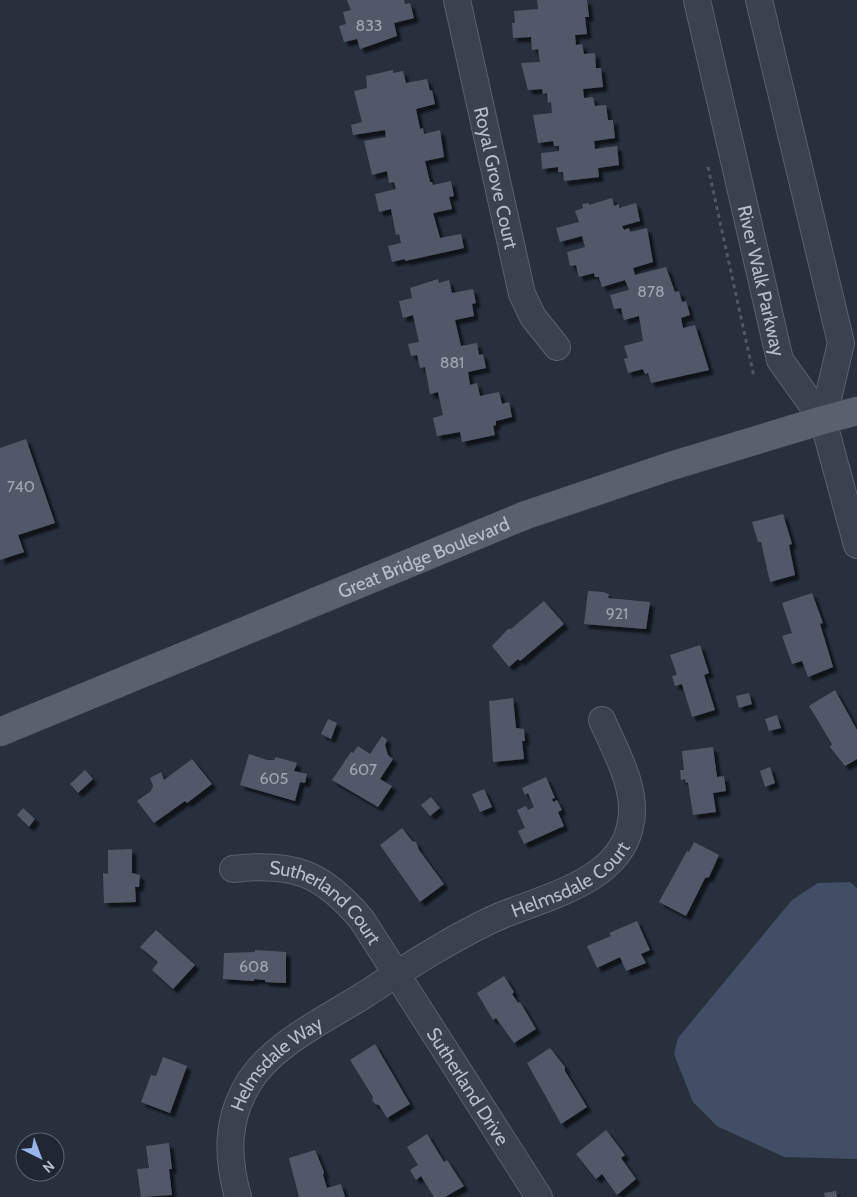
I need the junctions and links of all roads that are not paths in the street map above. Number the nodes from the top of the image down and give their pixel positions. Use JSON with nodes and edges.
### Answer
{"nodes":[{"id":1,"x":457,"y":0,"type":"edge"},
{"id":2,"x":697,"y":0,"type":"edge"},
{"id":3,"x":759,"y":0,"type":"edge"},
{"id":4,"x":557,"y":347,"type":"dead end"},
{"id":5,"x":857,"y":411,"type":"edge"},
{"id":6,"x":823,"y":420,"type":"junction"},
{"id":7,"x":857,"y":545,"type":"edge"},
{"id":8,"x":602,"y":720,"type":"dead end"},
{"id":9,"x":0,"y":732,"type":"edge"},
{"id":10,"x":233,"y":869,"type":"dead end"},
{"id":11,"x":397,"y":974,"type":"junction"},
{"id":12,"x":238,"y":1197,"type":"edge"},
{"id":13,"x":539,"y":1197,"type":"edge"}],
"edges":[{"from":1,"to":4,"type":"street","name":"Royal Grove Court"},
{"from":2,"to":6,"type":"street","name":"River Walk Parkway"},
{"from":3,"to":6,"type":"street"},
{"from":5,"to":6,"type":"main road","name":"Great Bridge Boulevard"},
{"from":6,"to":7,"type":"street"},
{"from":6,"to":9,"type":"main road","name":"Great Bridge Boulevard"},
{"from":8,"to":11,"type":"street","name":"Helmsdale Court"},
{"from":10,"to":11,"type":"street","name":"Sutherland Court"},
{"from":11,"to":12,"type":"street","name":"Helmsdale Way"},
{"from":11,"to":13,"type":"street","name":"Sutherland Drive"}]}
